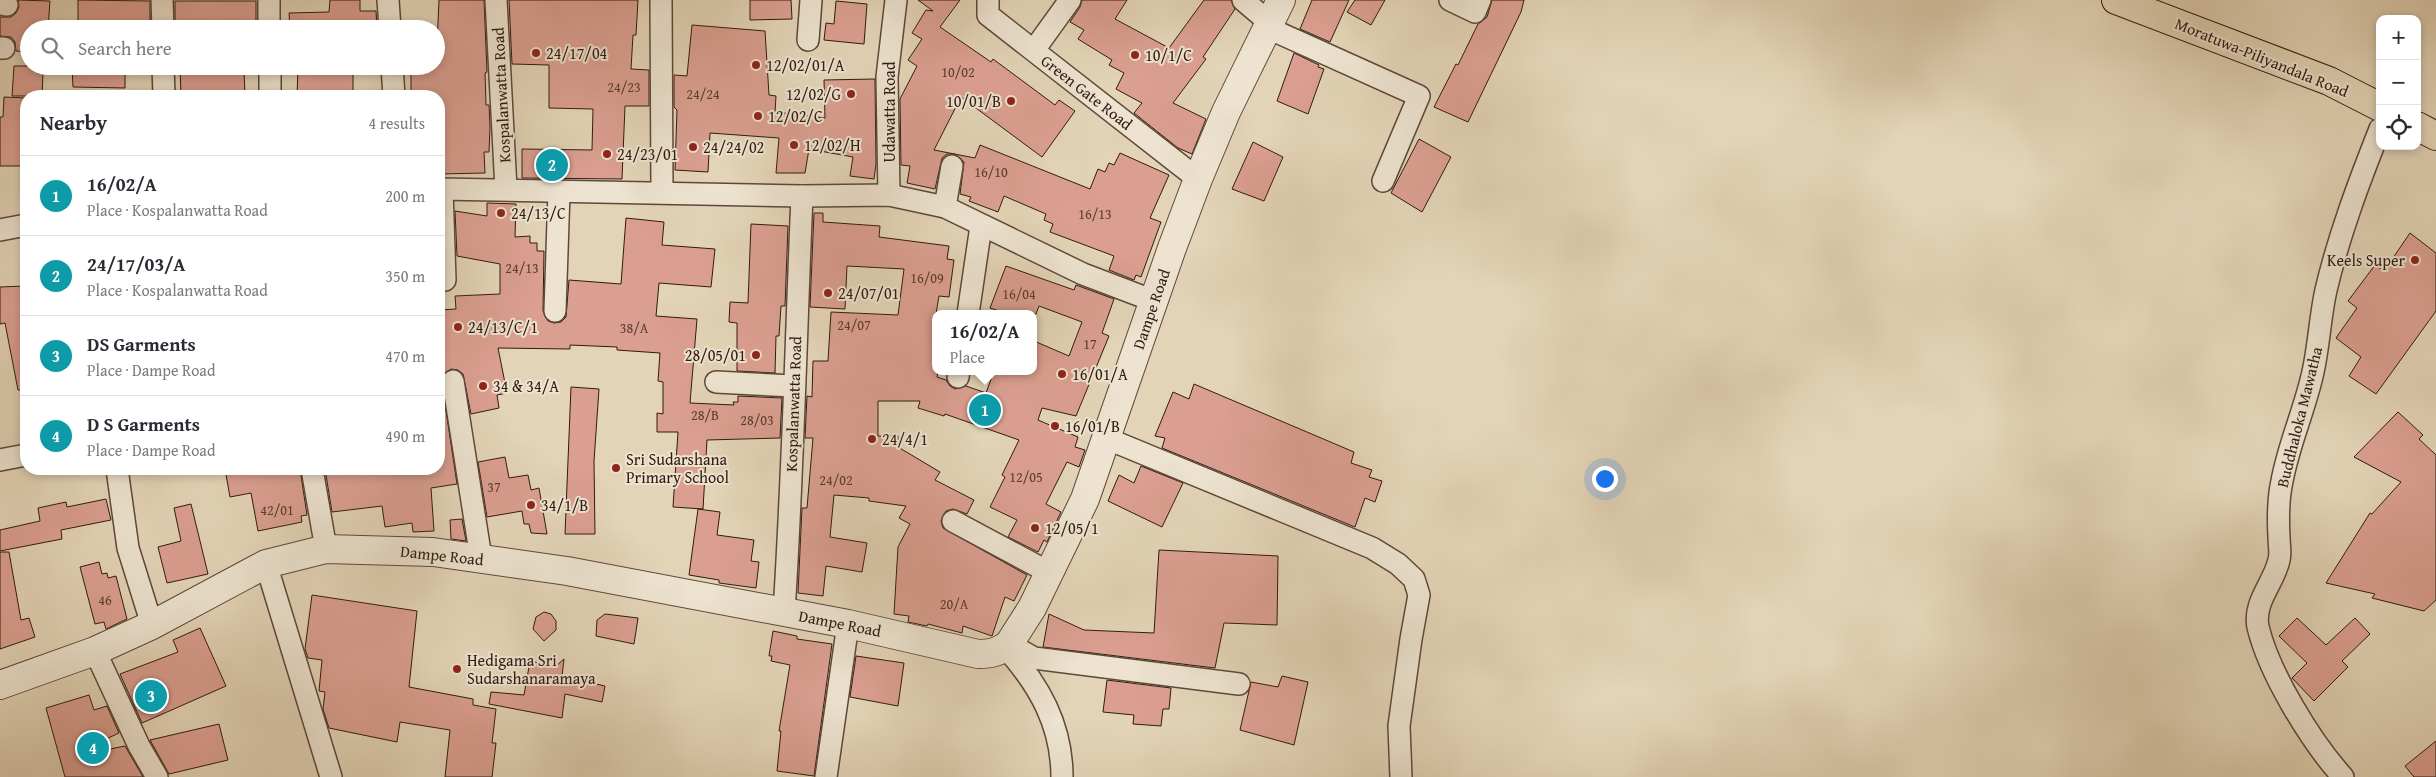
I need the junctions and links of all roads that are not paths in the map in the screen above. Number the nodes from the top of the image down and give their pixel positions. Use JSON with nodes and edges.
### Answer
{"nodes":[{"id":1,"x":162,"y":0,"type":"edge"},
{"id":2,"x":269,"y":0,"type":"edge"},
{"id":3,"x":388,"y":0,"type":"edge"},
{"id":4,"x":496,"y":0,"type":"edge"},
{"id":5,"x":662,"y":0,"type":"edge"},
{"id":6,"x":811,"y":0,"type":"edge"},
{"id":7,"x":896,"y":0,"type":"edge"},
{"id":8,"x":988,"y":0,"type":"edge"},
{"id":9,"x":1070,"y":0,"type":"edge"},
{"id":10,"x":1244,"y":0,"type":"edge"},
{"id":11,"x":1450,"y":0,"type":"edge"},
{"id":12,"x":1480,"y":0,"type":"edge"},
{"id":13,"x":2116,"y":0,"type":"edge"},
{"id":14,"x":1273,"y":17,"type":"edge"},
{"id":15,"x":163,"y":20,"type":"edge"},
{"id":16,"x":270,"y":20,"type":"edge"},
{"id":17,"x":389,"y":20,"type":"edge"},
{"id":18,"x":808,"y":40,"type":"dead end"},
{"id":19,"x":1034,"y":50,"type":"junction"},
{"id":20,"x":163,"y":75,"type":"edge"},
{"id":21,"x":270,"y":75,"type":"edge"},
{"id":22,"x":393,"y":75,"type":"edge"},
{"id":23,"x":164,"y":90,"type":"edge"},
{"id":24,"x":270,"y":90,"type":"edge"},
{"id":25,"x":394,"y":90,"type":"edge"},
{"id":26,"x":2376,"y":105,"type":"edge"},
{"id":27,"x":2421,"y":128,"type":"edge"},
{"id":28,"x":2436,"y":136,"type":"edge"},
{"id":29,"x":2376,"y":139,"type":"edge"},
{"id":30,"x":952,"y":166,"type":"dead end"},
{"id":31,"x":1198,"y":180,"type":"junction"},
{"id":32,"x":1383,"y":181,"type":"dead end"},
{"id":33,"x":445,"y":189,"type":"edge"},
{"id":34,"x":506,"y":189,"type":"junction"},
{"id":35,"x":662,"y":191,"type":"junction"},
{"id":36,"x":559,"y":192,"type":"junction"},
{"id":37,"x":889,"y":195,"type":"junction"},
{"id":38,"x":802,"y":196,"type":"junction"},
{"id":39,"x":945,"y":207,"type":"junction"},
{"id":40,"x":20,"y":226,"type":"edge"},
{"id":41,"x":981,"y":226,"type":"junction"},
{"id":42,"x":0,"y":230,"type":"edge"},
{"id":43,"x":1154,"y":301,"type":"junction"},
{"id":44,"x":969,"y":310,"type":"edge"},
{"id":45,"x":555,"y":311,"type":"dead end"},
{"id":46,"x":453,"y":382,"type":"dead end"},
{"id":47,"x":716,"y":382,"type":"dead end"},
{"id":48,"x":793,"y":386,"type":"junction"},
{"id":49,"x":1108,"y":439,"type":"junction"},
{"id":50,"x":20,"y":456,"type":"edge"},
{"id":51,"x":0,"y":460,"type":"edge"},
{"id":52,"x":118,"y":475,"type":"edge"},
{"id":53,"x":313,"y":475,"type":"edge"},
{"id":54,"x":953,"y":521,"type":"dead end"},
{"id":55,"x":326,"y":549,"type":"junction"},
{"id":56,"x":481,"y":558,"type":"junction"},
{"id":57,"x":266,"y":564,"type":"junction"},
{"id":58,"x":1050,"y":572,"type":"junction"},
{"id":59,"x":784,"y":612,"type":"junction"},
{"id":60,"x":848,"y":624,"type":"junction"},
{"id":61,"x":152,"y":625,"type":"junction"},
{"id":62,"x":1007,"y":646,"type":"junction"},
{"id":63,"x":95,"y":651,"type":"junction"},
{"id":64,"x":1239,"y":684,"type":"dead end"},
{"id":65,"x":0,"y":685,"type":"edge"},
{"id":66,"x":157,"y":777,"type":"edge"},
{"id":67,"x":331,"y":777,"type":"edge"},
{"id":68,"x":826,"y":777,"type":"edge"},
{"id":69,"x":1062,"y":777,"type":"edge"},
{"id":70,"x":1401,"y":777,"type":"edge"},
{"id":71,"x":2343,"y":777,"type":"edge"}],
"edges":[{"from":1,"to":15,"type":"street"},
{"from":2,"to":16,"type":"street"},
{"from":3,"to":17,"type":"street"},
{"from":4,"to":34,"type":"street","name":"Kospalanwatta Road"},
{"from":5,"to":35,"type":"street"},
{"from":6,"to":18,"type":"street"},
{"from":7,"to":37,"type":"street","name":"Udawatta Road"},
{"from":8,"to":19,"type":"street","name":"Green Gate Road"},
{"from":9,"to":19,"type":"street"},
{"from":10,"to":14,"type":"street"},
{"from":11,"to":12,"type":"street"},
{"from":13,"to":26,"type":"main road","name":"Moratuwa-Piliyandala Road"},
{"from":14,"to":31,"type":"street","name":"Dampe Road"},
{"from":14,"to":32,"type":"street"},
{"from":19,"to":31,"type":"street","name":"Green Gate Road"},
{"from":20,"to":23,"type":"street"},
{"from":21,"to":24,"type":"street"},
{"from":22,"to":25,"type":"street"},
{"from":27,"to":28,"type":"main road"},
{"from":29,"to":71,"type":"street","name":"Buddhaloka Mawatha"},
{"from":30,"to":39,"type":"street"},
{"from":31,"to":43,"type":"street","name":"Dampe Road"},
{"from":33,"to":34,"type":"street"},
{"from":34,"to":36,"type":"street"},
{"from":35,"to":36,"type":"street"},
{"from":35,"to":38,"type":"street"},
{"from":36,"to":45,"type":"street"},
{"from":37,"to":38,"type":"street"},
{"from":37,"to":39,"type":"street"},
{"from":38,"to":48,"type":"street","name":"Kospalanwatta Road"},
{"from":39,"to":41,"type":"street"},
{"from":40,"to":42,"type":"street"},
{"from":41,"to":43,"type":"street"},
{"from":41,"to":44,"type":"street"},
{"from":43,"to":49,"type":"street","name":"Dampe Road"},
{"from":46,"to":56,"type":"street"},
{"from":47,"to":48,"type":"street"},
{"from":48,"to":59,"type":"street","name":"Kospalanwatta Road"},
{"from":49,"to":58,"type":"street","name":"Dampe Road"},
{"from":49,"to":70,"type":"street"},
{"from":50,"to":51,"type":"street"},
{"from":52,"to":61,"type":"street"},
{"from":53,"to":55,"type":"street"},
{"from":54,"to":58,"type":"street"},
{"from":55,"to":56,"type":"street","name":"Dampe Road"},
{"from":55,"to":57,"type":"street","name":"Dampe Road"},
{"from":56,"to":59,"type":"street","name":"Dampe Road"},
{"from":57,"to":61,"type":"street","name":"Dampe Road"},
{"from":57,"to":67,"type":"street"},
{"from":58,"to":62,"type":"street","name":"Dampe Road"},
{"from":59,"to":60,"type":"street","name":"Dampe Road"},
{"from":60,"to":62,"type":"street","name":"Dampe Road"},
{"from":60,"to":68,"type":"street"},
{"from":61,"to":63,"type":"street","name":"Dampe Road"},
{"from":62,"to":64,"type":"street"},
{"from":62,"to":69,"type":"street"},
{"from":63,"to":65,"type":"street","name":"Dampe Road"},
{"from":63,"to":66,"type":"street"}]}
